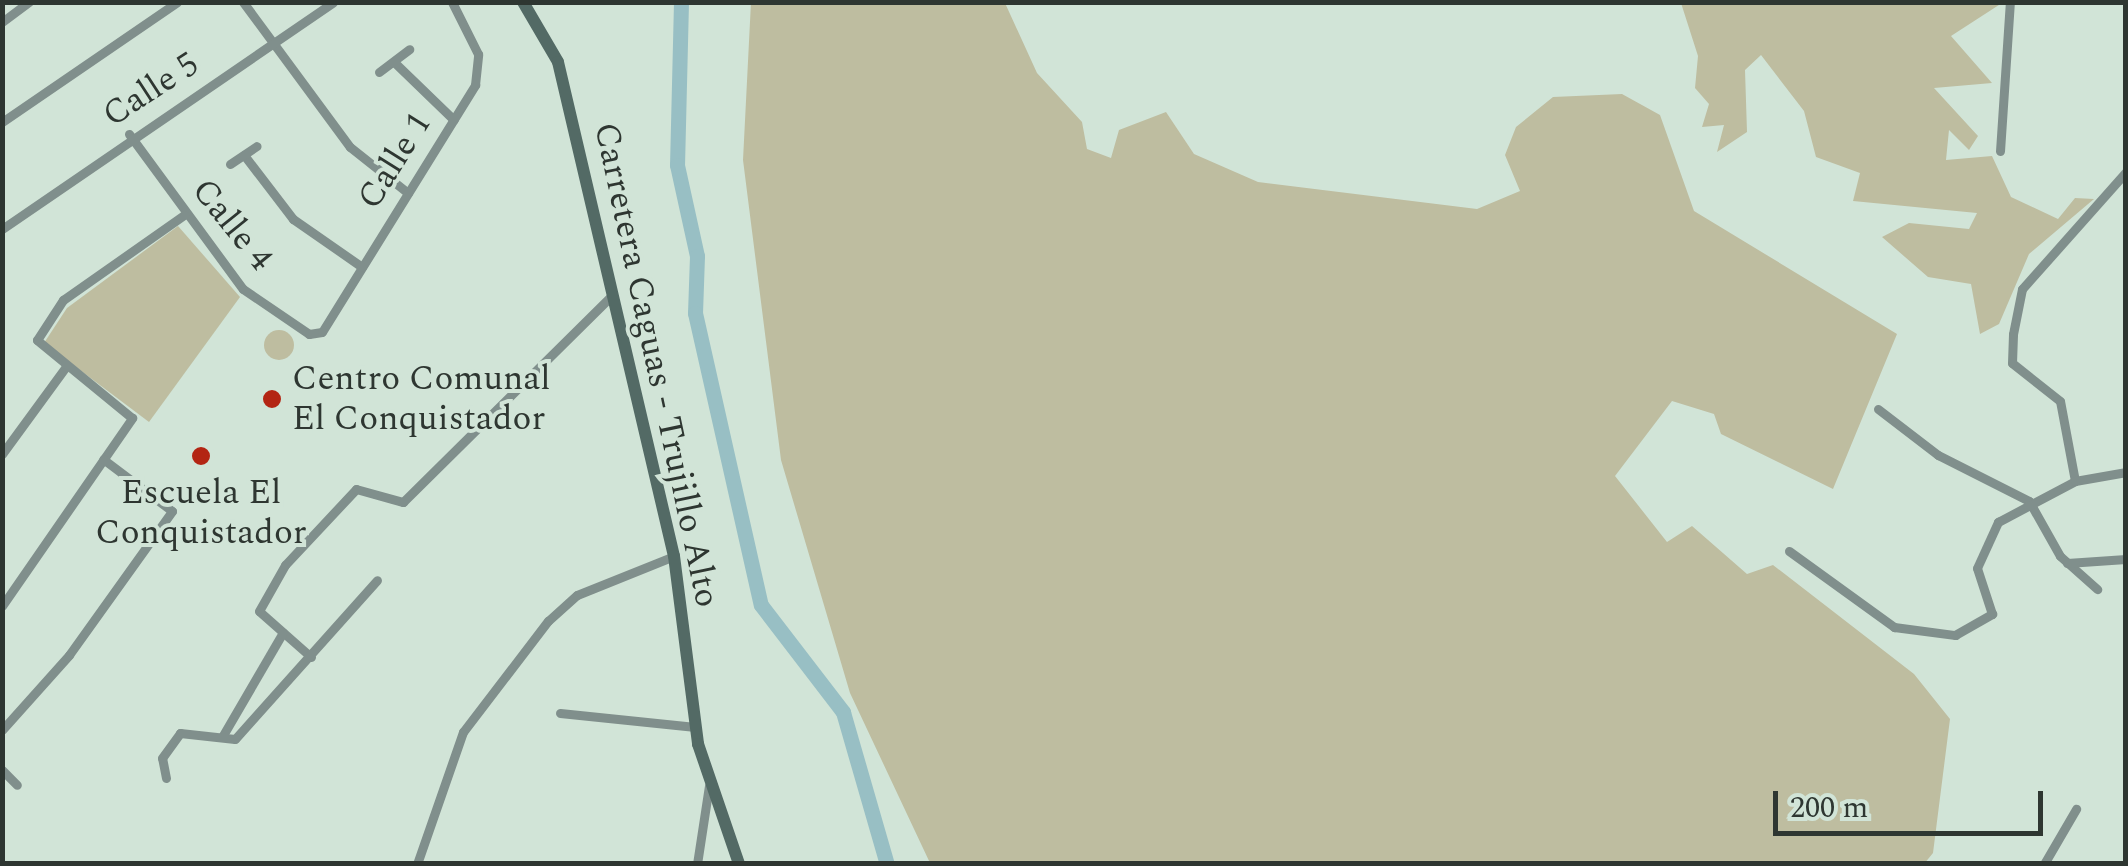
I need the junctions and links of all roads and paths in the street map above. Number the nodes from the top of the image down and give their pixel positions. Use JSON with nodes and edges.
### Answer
{"nodes":[{"id":1,"x":30,"y":2,"type":"edge"},
{"id":2,"x":177,"y":2,"type":"edge"},
{"id":3,"x":243,"y":2,"type":"edge"},
{"id":4,"x":332,"y":2,"type":"edge"},
{"id":5,"x":452,"y":2,"type":"edge"},
{"id":6,"x":523,"y":2,"type":"edge"},
{"id":7,"x":2010,"y":2,"type":"edge"},
{"id":8,"x":2,"y":22,"type":"edge"},
{"id":9,"x":273,"y":45,"type":"junction"},
{"id":10,"x":409,"y":49,"type":"dead end"},
{"id":11,"x":394,"y":62,"type":"junction"},
{"id":12,"x":379,"y":72,"type":"dead end"},
{"id":13,"x":454,"y":120,"type":"junction"},
{"id":14,"x":2,"y":122,"type":"edge"},
{"id":15,"x":129,"y":134,"type":"junction"},
{"id":16,"x":257,"y":146,"type":"dead end"},
{"id":17,"x":2000,"y":151,"type":"dead end"},
{"id":18,"x":244,"y":156,"type":"junction"},
{"id":19,"x":230,"y":164,"type":"dead end"},
{"id":20,"x":2126,"y":172,"type":"edge"},
{"id":21,"x":408,"y":193,"type":"junction"},
{"id":22,"x":184,"y":215,"type":"junction"},
{"id":23,"x":2,"y":229,"type":"edge"},
{"id":24,"x":362,"y":267,"type":"junction"},
{"id":25,"x":612,"y":295,"type":"junction"},
{"id":26,"x":309,"y":334,"type":"joint"},
{"id":27,"x":65,"y":368,"type":"junction"},
{"id":28,"x":1878,"y":409,"type":"dead end"},
{"id":29,"x":2,"y":454,"type":"edge"},
{"id":30,"x":103,"y":459,"type":"junction"},
{"id":31,"x":2126,"y":472,"type":"edge"},
{"id":32,"x":2074,"y":481,"type":"junction"},
{"id":33,"x":2029,"y":501,"type":"junction"},
{"id":34,"x":1789,"y":550,"type":"dead end"},
{"id":35,"x":674,"y":556,"type":"junction"},
{"id":36,"x":2126,"y":559,"type":"edge"},
{"id":37,"x":2067,"y":564,"type":"junction"},
{"id":38,"x":377,"y":580,"type":"dead end"},
{"id":39,"x":2097,"y":589,"type":"dead end"},
{"id":40,"x":2,"y":606,"type":"edge"},
{"id":41,"x":283,"y":632,"type":"junction"},
{"id":42,"x":311,"y":657,"type":"junction"},
{"id":43,"x":560,"y":713,"type":"dead end"},
{"id":44,"x":695,"y":727,"type":"junction"},
{"id":45,"x":2,"y":730,"type":"edge"},
{"id":46,"x":222,"y":737,"type":"junction"},
{"id":47,"x":2,"y":770,"type":"edge"},
{"id":48,"x":166,"y":778,"type":"dead end"},
{"id":49,"x":17,"y":785,"type":"dead end"},
{"id":50,"x":710,"y":786,"type":"junction"},
{"id":51,"x":2076,"y":808,"type":"dead end"},
{"id":52,"x":417,"y":864,"type":"edge"},
{"id":53,"x":697,"y":864,"type":"edge"},
{"id":54,"x":739,"y":864,"type":"edge"},
{"id":55,"x":2044,"y":864,"type":"edge"}],
"edges":[{"from":1,"to":8,"type":"street"},
{"from":2,"to":14,"type":"street"},
{"from":3,"to":9,"type":"street"},
{"from":4,"to":9,"type":"street","name":"Calle 5"},
{"from":5,"to":13,"type":"street","name":"Calle 1"},
{"from":6,"to":25,"type":"street","name":"Carretera Caguas - Trujillo Alto"},
{"from":7,"to":17,"type":"street"},
{"from":9,"to":15,"type":"street","name":"Calle 5"},
{"from":9,"to":21,"type":"street"},
{"from":10,"to":11,"type":"street"},
{"from":11,"to":12,"type":"street"},
{"from":11,"to":13,"type":"street"},
{"from":13,"to":21,"type":"street","name":"Calle 1"},
{"from":15,"to":22,"type":"street","name":"Calle 4"},
{"from":15,"to":23,"type":"street","name":"Calle 5"},
{"from":16,"to":18,"type":"street"},
{"from":18,"to":19,"type":"street"},
{"from":18,"to":24,"type":"street"},
{"from":20,"to":32,"type":"street"},
{"from":21,"to":24,"type":"street","name":"Calle 1"},
{"from":22,"to":26,"type":"street","name":"Calle 4"},
{"from":22,"to":27,"type":"street"},
{"from":24,"to":26,"type":"street","name":"Calle 1"},
{"from":25,"to":35,"type":"street","name":"Carretera Caguas - Trujillo Alto"},
{"from":25,"to":41,"type":"street"},
{"from":27,"to":29,"type":"street"},
{"from":27,"to":30,"type":"street"},
{"from":28,"to":33,"type":"street"},
{"from":30,"to":40,"type":"street"},
{"from":30,"to":45,"type":"street"},
{"from":31,"to":32,"type":"street"},
{"from":32,"to":33,"type":"street"},
{"from":33,"to":34,"type":"street"},
{"from":33,"to":37,"type":"street"},
{"from":35,"to":44,"type":"street","name":"Carretera Caguas - Trujillo Alto"},
{"from":35,"to":52,"type":"street"},
{"from":36,"to":37,"type":"street"},
{"from":37,"to":39,"type":"street"},
{"from":38,"to":42,"type":"street"},
{"from":41,"to":42,"type":"street"},
{"from":41,"to":46,"type":"street"},
{"from":42,"to":46,"type":"street"},
{"from":43,"to":44,"type":"street"},
{"from":44,"to":50,"type":"street","name":"Carretera Caguas - Trujillo Alto"},
{"from":46,"to":48,"type":"street"},
{"from":47,"to":49,"type":"street"},
{"from":50,"to":53,"type":"street"},
{"from":50,"to":54,"type":"street","name":"Carretera Caguas - Trujillo Alto"},
{"from":51,"to":55,"type":"street"}]}
